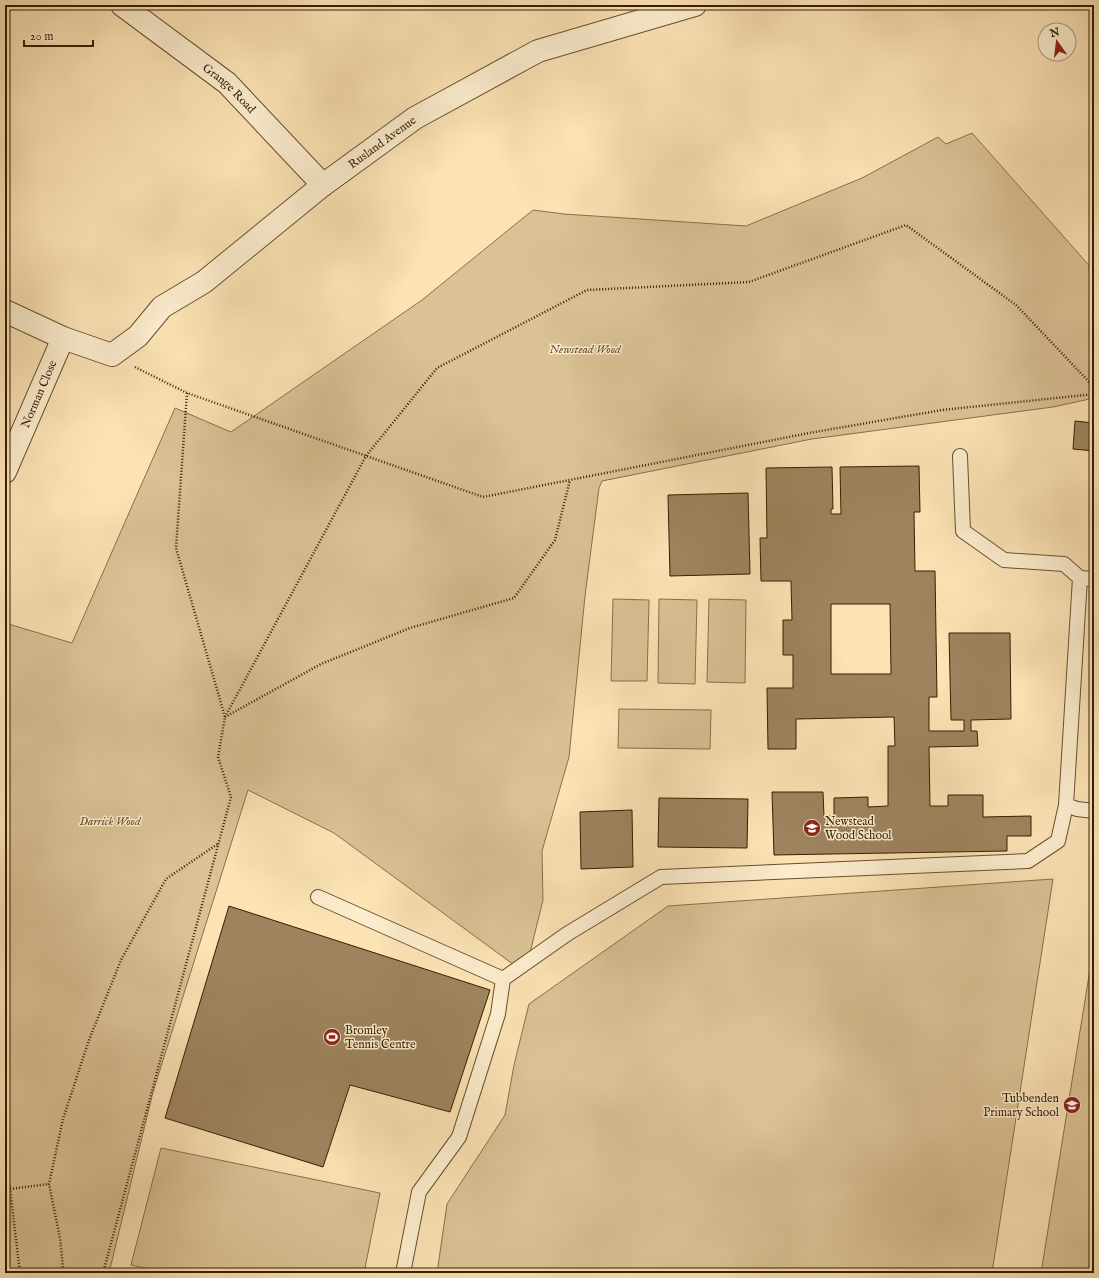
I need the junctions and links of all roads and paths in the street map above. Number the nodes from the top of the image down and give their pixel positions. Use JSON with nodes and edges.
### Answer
{"nodes":[{"id":1,"x":122,"y":5,"type":"edge"},
{"id":2,"x":695,"y":5,"type":"edge"},
{"id":3,"x":665,"y":9,"type":"edge"},
{"id":4,"x":323,"y":185,"type":"junction"},
{"id":5,"x":5,"y":311,"type":"edge"},
{"id":6,"x":63,"y":338,"type":"junction"},
{"id":7,"x":112,"y":355,"type":"junction"},
{"id":8,"x":1094,"y":387,"type":"edge"},
{"id":9,"x":187,"y":393,"type":"junction"},
{"id":10,"x":1094,"y":394,"type":"edge"},
{"id":11,"x":366,"y":456,"type":"junction"},
{"id":12,"x":960,"y":456,"type":"dead end"},
{"id":13,"x":5,"y":472,"type":"edge"},
{"id":14,"x":570,"y":480,"type":"junction"},
{"id":15,"x":1087,"y":578,"type":"edge"},
{"id":16,"x":225,"y":717,"type":"junction"},
{"id":17,"x":1066,"y":805,"type":"junction"},
{"id":18,"x":1094,"y":811,"type":"edge"},
{"id":19,"x":218,"y":843,"type":"junction"},
{"id":20,"x":318,"y":897,"type":"dead end"},
{"id":21,"x":503,"y":979,"type":"junction"},
{"id":22,"x":5,"y":1165,"type":"edge"},
{"id":23,"x":49,"y":1184,"type":"junction"},
{"id":24,"x":10,"y":1190,"type":"junction"},
{"id":25,"x":20,"y":1273,"type":"edge"},
{"id":26,"x":65,"y":1273,"type":"edge"},
{"id":27,"x":103,"y":1273,"type":"edge"},
{"id":28,"x":403,"y":1273,"type":"edge"}],
"edges":[{"from":1,"to":4,"type":"street","name":"Grange Road"},
{"from":2,"to":3,"type":"street","name":"Rusland Avenue"},
{"from":3,"to":4,"type":"street","name":"Rusland Avenue"},
{"from":4,"to":7,"type":"street","name":"Rusland Avenue"},
{"from":5,"to":6,"type":"street"},
{"from":6,"to":7,"type":"street"},
{"from":6,"to":13,"type":"street","name":"Norman Close"},
{"from":7,"to":9,"type":"path"},
{"from":8,"to":11,"type":"path"},
{"from":9,"to":11,"type":"path"},
{"from":9,"to":16,"type":"path"},
{"from":10,"to":14,"type":"path"},
{"from":11,"to":14,"type":"path"},
{"from":11,"to":16,"type":"path"},
{"from":12,"to":15,"type":"lane"},
{"from":14,"to":16,"type":"path"},
{"from":15,"to":17,"type":"lane"},
{"from":16,"to":19,"type":"path"},
{"from":17,"to":18,"type":"lane"},
{"from":17,"to":21,"type":"lane"},
{"from":19,"to":23,"type":"path"},
{"from":19,"to":27,"type":"path"},
{"from":20,"to":21,"type":"lane"},
{"from":21,"to":28,"type":"lane"},
{"from":22,"to":24,"type":"path"},
{"from":23,"to":24,"type":"path"},
{"from":23,"to":26,"type":"path"},
{"from":24,"to":25,"type":"path"}]}
